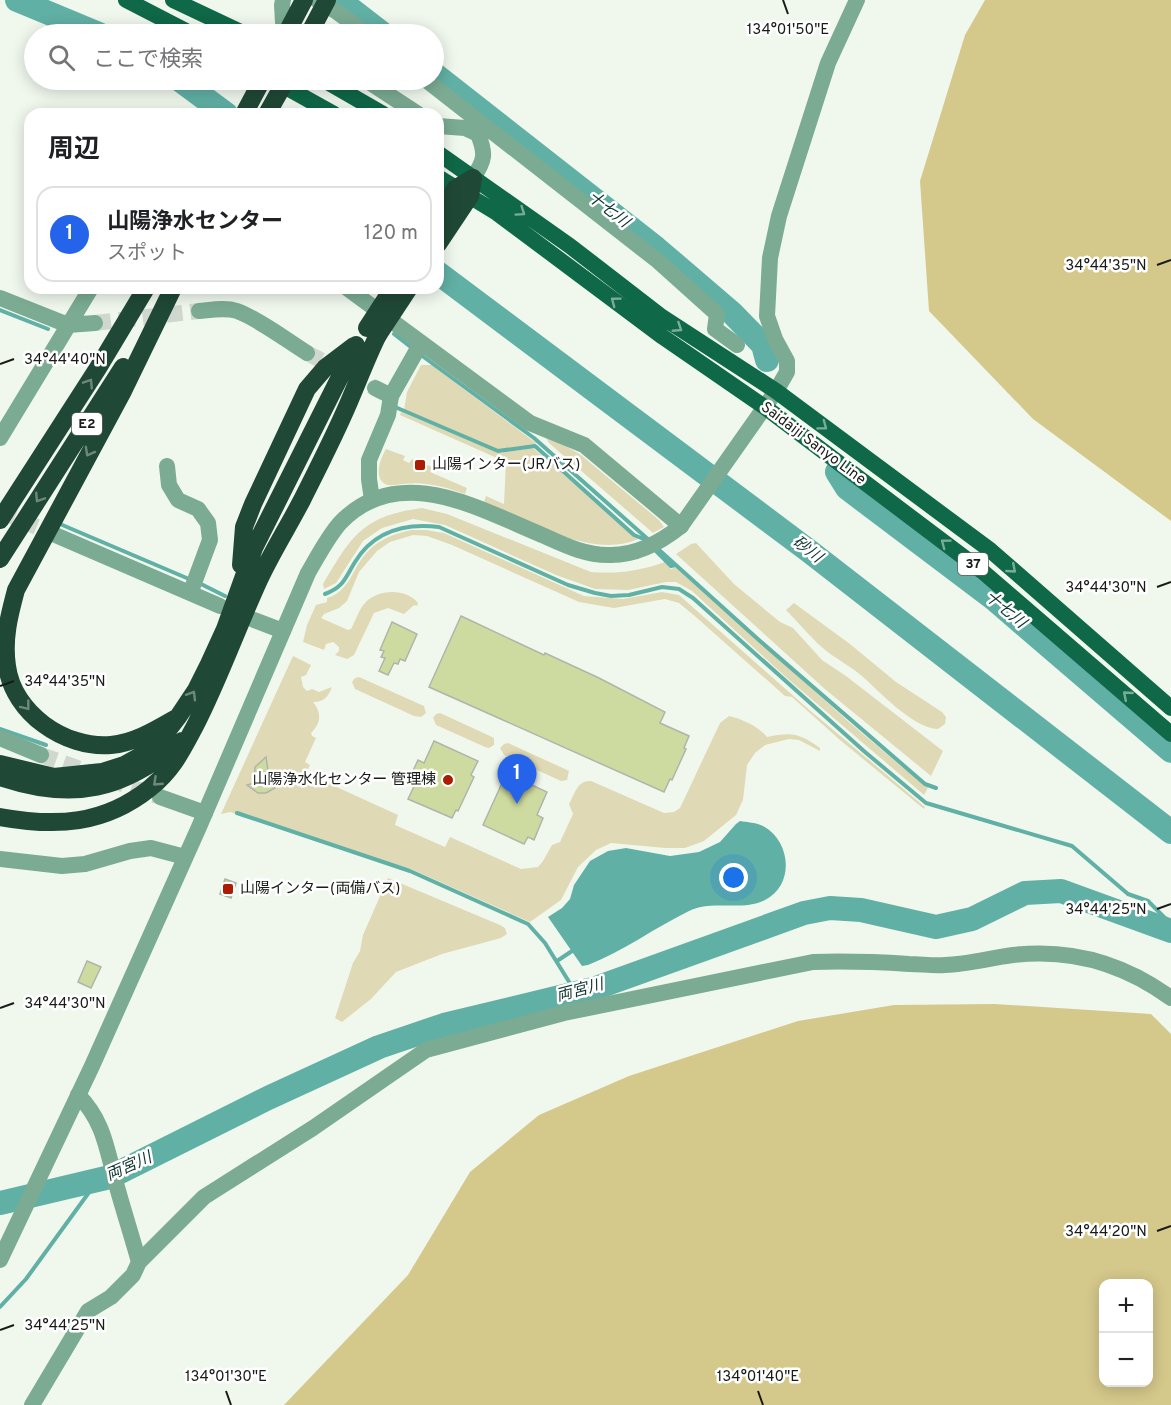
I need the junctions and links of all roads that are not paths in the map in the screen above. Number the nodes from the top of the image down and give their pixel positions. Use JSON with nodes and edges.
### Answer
{"nodes":[{"id":1,"x":126,"y":0,"type":"edge"},
{"id":2,"x":173,"y":0,"type":"edge"},
{"id":3,"x":284,"y":0,"type":"edge"},
{"id":4,"x":304,"y":0,"type":"edge"},
{"id":5,"x":317,"y":0,"type":"edge"},
{"id":6,"x":857,"y":0,"type":"edge"},
{"id":7,"x":336,"y":4,"type":"edge"},
{"id":8,"x":173,"y":24,"type":"edge"},
{"id":9,"x":224,"y":24,"type":"edge"},
{"id":10,"x":286,"y":24,"type":"edge"},
{"id":11,"x":291,"y":24,"type":"edge"},
{"id":12,"x":318,"y":24,"type":"edge"},
{"id":13,"x":356,"y":24,"type":"edge"},
{"id":14,"x":257,"y":90,"type":"edge"},
{"id":15,"x":280,"y":90,"type":"edge"},
{"id":16,"x":291,"y":90,"type":"edge"},
{"id":17,"x":341,"y":90,"type":"edge"},
{"id":18,"x":381,"y":90,"type":"edge"},
{"id":19,"x":439,"y":90,"type":"edge"},
{"id":20,"x":247,"y":108,"type":"edge"},
{"id":21,"x":270,"y":108,"type":"edge"},
{"id":22,"x":323,"y":108,"type":"edge"},
{"id":23,"x":373,"y":108,"type":"edge"},
{"id":24,"x":409,"y":108,"type":"edge"},
{"id":25,"x":444,"y":126,"type":"edge"},
{"id":26,"x":444,"y":160,"type":"edge"},
{"id":27,"x":444,"y":179,"type":"edge"},
{"id":28,"x":466,"y":188,"type":"junction"},
{"id":29,"x":444,"y":217,"type":"edge"},
{"id":30,"x":87,"y":294,"type":"edge"},
{"id":31,"x":142,"y":294,"type":"edge"},
{"id":32,"x":167,"y":294,"type":"edge"},
{"id":33,"x":168,"y":294,"type":"edge"},
{"id":34,"x":355,"y":294,"type":"edge"},
{"id":35,"x":390,"y":294,"type":"edge"},
{"id":36,"x":404,"y":294,"type":"edge"},
{"id":37,"x":0,"y":298,"type":"edge"},
{"id":38,"x":199,"y":311,"type":"tunnel mouth"},
{"id":39,"x":95,"y":323,"type":"tunnel mouth"},
{"id":40,"x":68,"y":325,"type":"junction"},
{"id":41,"x":373,"y":331,"type":"junction"},
{"id":42,"x":421,"y":343,"type":"junction"},
{"id":43,"x":356,"y":345,"type":"junction"},
{"id":44,"x":737,"y":345,"type":"dead end"},
{"id":45,"x":307,"y":353,"type":"tunnel mouth"},
{"id":46,"x":375,"y":388,"type":"tunnel mouth"},
{"id":47,"x":776,"y":392,"type":"junction"},
{"id":48,"x":391,"y":396,"type":"junction"},
{"id":49,"x":766,"y":408,"type":"junction"},
{"id":50,"x":0,"y":438,"type":"edge"},
{"id":51,"x":167,"y":466,"type":"dead end"},
{"id":52,"x":372,"y":500,"type":"junction"},
{"id":53,"x":0,"y":520,"type":"edge"},
{"id":54,"x":685,"y":521,"type":"junction"},
{"id":55,"x":53,"y":534,"type":"tunnel mouth"},
{"id":56,"x":0,"y":559,"type":"edge"},
{"id":57,"x":239,"y":588,"type":"junction"},
{"id":58,"x":191,"y":591,"type":"junction"},
{"id":59,"x":220,"y":606,"type":"dead end"},
{"id":60,"x":254,"y":620,"type":"dead end"},
{"id":61,"x":283,"y":631,"type":"junction"},
{"id":62,"x":1171,"y":708,"type":"edge"},
{"id":63,"x":178,"y":717,"type":"junction"},
{"id":64,"x":190,"y":734,"type":"junction"},
{"id":65,"x":1171,"y":734,"type":"edge"},
{"id":66,"x":0,"y":738,"type":"edge"},
{"id":67,"x":41,"y":754,"type":"tunnel mouth"},
{"id":68,"x":0,"y":764,"type":"edge"},
{"id":69,"x":0,"y":777,"type":"edge"},
{"id":70,"x":160,"y":797,"type":"tunnel mouth"},
{"id":71,"x":205,"y":813,"type":"junction"},
{"id":72,"x":0,"y":817,"type":"edge"},
{"id":73,"x":185,"y":857,"type":"junction"},
{"id":74,"x":0,"y":859,"type":"edge"},
{"id":75,"x":1171,"y":998,"type":"edge"},
{"id":76,"x":78,"y":1095,"type":"junction"},
{"id":77,"x":0,"y":1260,"type":"edge"},
{"id":78,"x":139,"y":1262,"type":"junction"},
{"id":79,"x":32,"y":1405,"type":"edge"}],
"edges":[{"from":1,"to":8,"type":"main road"},
{"from":2,"to":9,"type":"main road"},
{"from":3,"to":10,"type":"street"},
{"from":4,"to":11,"type":"highway","bridge":true},
{"from":5,"to":7,"type":"street"},
{"from":6,"to":47,"type":"street"},
{"from":7,"to":12,"type":"highway","bridge":true},
{"from":7,"to":13,"type":"street"},
{"from":14,"to":20,"type":"highway"},
{"from":15,"to":21,"type":"highway","bridge":true},
{"from":16,"to":22,"type":"main road"},
{"from":17,"to":23,"type":"main road"},
{"from":18,"to":24,"type":"street"},
{"from":19,"to":44,"type":"street"},
{"from":25,"to":28,"type":"street"},
{"from":26,"to":28,"type":"main road","name":"Saidaiji Sanyo Line","number":"37"},
{"from":27,"to":28,"type":"main road","name":"Saidaiji Sanyo Line","number":"37"},
{"from":28,"to":29,"type":"highway"},
{"from":28,"to":47,"type":"main road","name":"Saidaiji Sanyo Line","number":"37","one_way":true},
{"from":49,"to":28,"type":"main road","name":"Saidaiji Sanyo Line","number":"37","one_way":true},
{"from":30,"to":40,"type":"street"},
{"from":53,"to":31,"type":"highway","number":"E2","one_way":true},
{"from":32,"to":56,"type":"highway","number":"E2","one_way":true},
{"from":33,"to":63,"type":"highway","one_way":true},
{"from":34,"to":42,"type":"street"},
{"from":35,"to":41,"type":"highway","bridge":true},
{"from":36,"to":41,"type":"highway","bridge":true},
{"from":37,"to":40,"type":"street"},
{"from":38,"to":45,"type":"street"},
{"from":39,"to":40,"type":"street"},
{"from":40,"to":50,"type":"street"},
{"from":41,"to":43,"type":"highway"},
{"from":41,"to":64,"type":"highway"},
{"from":42,"to":48,"type":"street"},
{"from":42,"to":54,"type":"street"},
{"from":43,"to":57,"type":"highway"},
{"from":43,"to":57,"type":"highway"},
{"from":46,"to":48,"type":"street"},
{"from":47,"to":49,"type":"street"},
{"from":47,"to":62,"type":"main road","name":"Saidaiji Sanyo Line","number":"37","one_way":true},
{"from":48,"to":52,"type":"street"},
{"from":49,"to":54,"type":"street"},
{"from":65,"to":49,"type":"main road","name":"Saidaiji Sanyo Line","number":"37","one_way":true},
{"from":51,"to":58,"type":"street"},
{"from":52,"to":54,"type":"street"},
{"from":52,"to":61,"type":"street"},
{"from":55,"to":58,"type":"street"},
{"from":63,"to":57,"type":"highway","one_way":true},
{"from":58,"to":59,"type":"street"},
{"from":60,"to":61,"type":"street"},
{"from":61,"to":71,"type":"street"},
{"from":63,"to":68,"type":"highway"},
{"from":64,"to":69,"type":"highway"},
{"from":64,"to":72,"type":"highway","one_way":true},
{"from":66,"to":67,"type":"street"},
{"from":70,"to":71,"type":"street"},
{"from":71,"to":73,"type":"street"},
{"from":73,"to":74,"type":"street"},
{"from":73,"to":76,"type":"street"},
{"from":75,"to":78,"type":"street"},
{"from":76,"to":77,"type":"street"},
{"from":76,"to":78,"type":"street"},
{"from":78,"to":79,"type":"street"}]}
